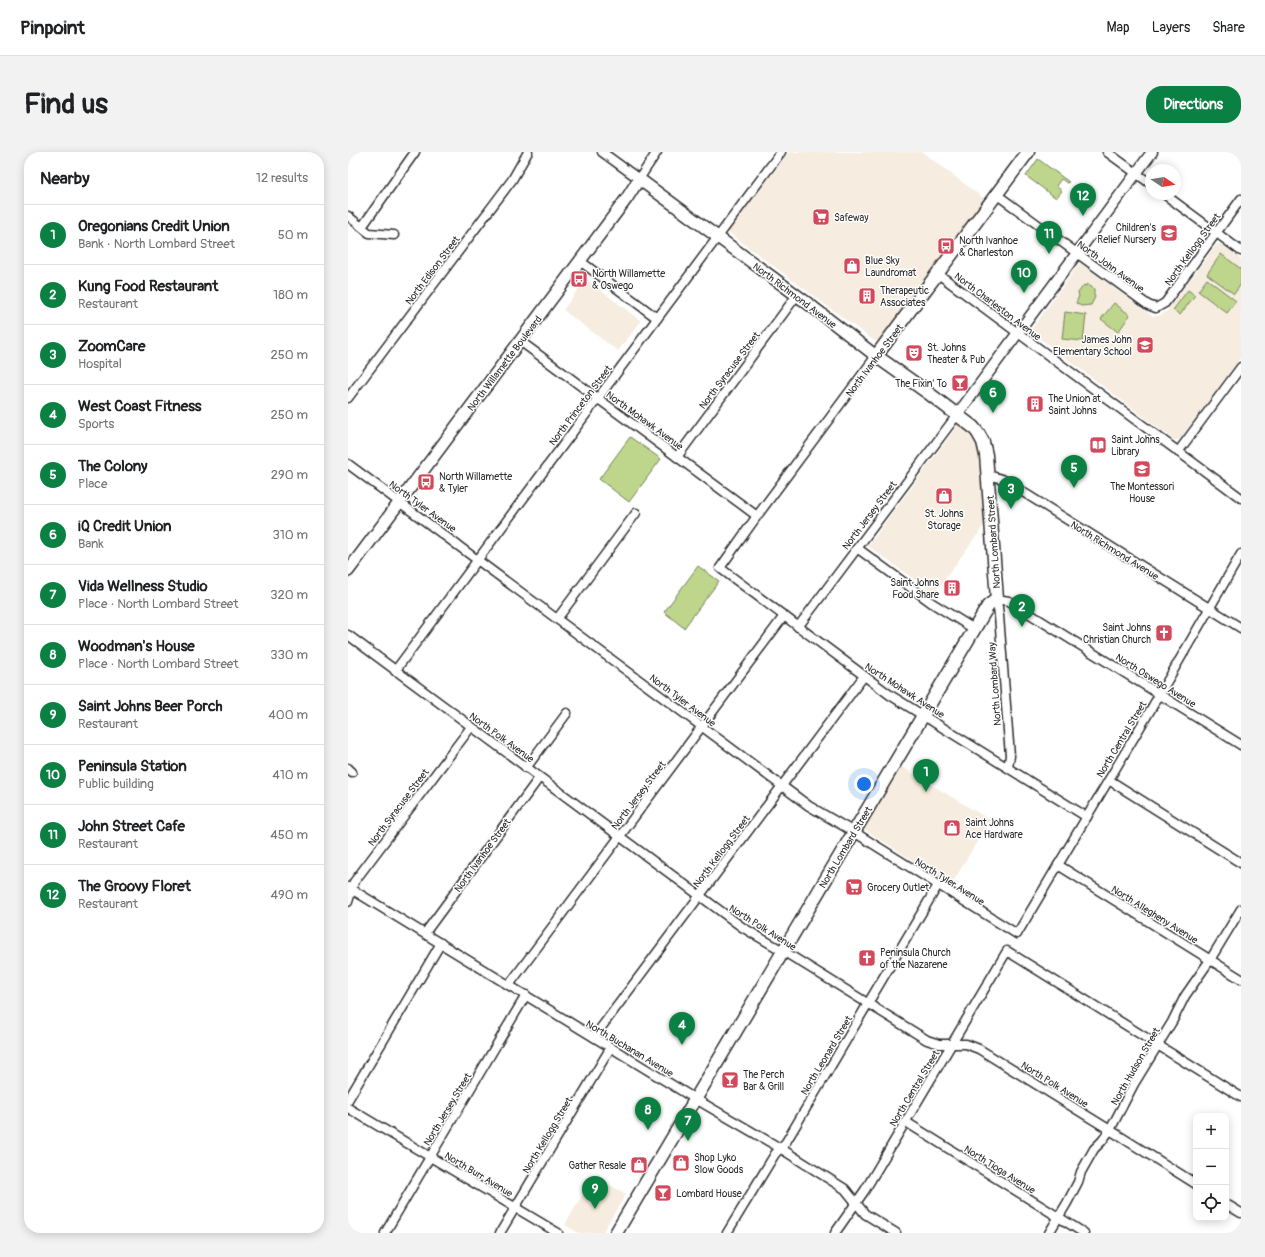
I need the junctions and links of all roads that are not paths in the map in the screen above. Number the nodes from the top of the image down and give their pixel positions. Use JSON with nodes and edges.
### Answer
{"nodes":[{"id":1,"x":415,"y":152,"type":"edge"},
{"id":2,"x":528,"y":152,"type":"edge"},
{"id":3,"x":602,"y":152,"type":"edge"},
{"id":4,"x":658,"y":152,"type":"edge"},
{"id":5,"x":1028,"y":152,"type":"edge"},
{"id":6,"x":1107,"y":152,"type":"edge"},
{"id":7,"x":1152,"y":152,"type":"edge"},
{"id":8,"x":778,"y":153,"type":"edge"},
{"id":9,"x":1136,"y":174,"type":"junction"},
{"id":10,"x":639,"y":179,"type":"junction"},
{"id":11,"x":1145,"y":180,"type":"edge"},
{"id":12,"x":996,"y":194,"type":"junction"},
{"id":13,"x":1241,"y":199,"type":"edge"},
{"id":14,"x":1172,"y":200,"type":"edge"},
{"id":15,"x":349,"y":220,"type":"edge"},
{"id":16,"x":362,"y":227,"type":"junction"},
{"id":17,"x":1216,"y":233,"type":"junction"},
{"id":18,"x":394,"y":235,"type":"dead end"},
{"id":19,"x":717,"y":237,"type":"junction"},
{"id":20,"x":1241,"y":251,"type":"edge"},
{"id":21,"x":1077,"y":253,"type":"junction"},
{"id":22,"x":580,"y":261,"type":"junction"},
{"id":23,"x":937,"y":273,"type":"junction"},
{"id":24,"x":797,"y":296,"type":"junction"},
{"id":25,"x":1156,"y":308,"type":"joint"},
{"id":26,"x":657,"y":318,"type":"junction"},
{"id":27,"x":1018,"y":333,"type":"junction"},
{"id":28,"x":520,"y":341,"type":"junction"},
{"id":29,"x":876,"y":356,"type":"junction"},
{"id":30,"x":1240,"y":370,"type":"edge"},
{"id":31,"x":348,"y":398,"type":"edge"},
{"id":32,"x":597,"y":398,"type":"junction"},
{"id":33,"x":957,"y":415,"type":"junction"},
{"id":34,"x":983,"y":442,"type":"joint"},
{"id":35,"x":1178,"y":452,"type":"junction"},
{"id":36,"x":677,"y":457,"type":"junction"},
{"id":37,"x":348,"y":464,"type":"edge"},
{"id":38,"x":988,"y":475,"type":"junction"},
{"id":39,"x":1241,"y":498,"type":"edge"},
{"id":40,"x":400,"y":502,"type":"junction"},
{"id":41,"x":636,"y":513,"type":"dead end"},
{"id":42,"x":757,"y":516,"type":"junction"},
{"id":43,"x":857,"y":548,"type":"junction"},
{"id":44,"x":1241,"y":554,"type":"edge"},
{"id":45,"x":477,"y":559,"type":"junction"},
{"id":46,"x":720,"y":568,"type":"joint"},
{"id":47,"x":348,"y":572,"type":"edge"},
{"id":48,"x":997,"y":599,"type":"junction"},
{"id":49,"x":1209,"y":609,"type":"junction"},
{"id":50,"x":784,"y":616,"type":"junction"},
{"id":51,"x":557,"y":619,"type":"junction"},
{"id":52,"x":798,"y":627,"type":"junction"},
{"id":53,"x":1241,"y":628,"type":"edge"},
{"id":54,"x":974,"y":629,"type":"junction"},
{"id":55,"x":348,"y":635,"type":"edge"},
{"id":56,"x":395,"y":671,"type":"junction"},
{"id":57,"x":864,"y":676,"type":"junction"},
{"id":58,"x":1159,"y":694,"type":"junction"},
{"id":59,"x":567,"y":713,"type":"dead end"},
{"id":60,"x":924,"y":715,"type":"junction"},
{"id":61,"x":702,"y":726,"type":"junction"},
{"id":62,"x":471,"y":727,"type":"junction"},
{"id":63,"x":1241,"y":745,"type":"edge"},
{"id":64,"x":1008,"y":767,"type":"junction"},
{"id":65,"x":526,"y":768,"type":"junction"},
{"id":66,"x":539,"y":778,"type":"junction"},
{"id":67,"x":1109,"y":780,"type":"junction"},
{"id":68,"x":782,"y":786,"type":"junction"},
{"id":69,"x":1087,"y":817,"type":"junction"},
{"id":70,"x":854,"y":832,"type":"junction"},
{"id":71,"x":620,"y":837,"type":"junction"},
{"id":72,"x":1241,"y":862,"type":"edge"},
{"id":73,"x":1058,"y":865,"type":"junction"},
{"id":74,"x":938,"y":885,"type":"junction"},
{"id":75,"x":350,"y":888,"type":"edge"},
{"id":76,"x":700,"y":896,"type":"junction"},
{"id":77,"x":348,"y":902,"type":"edge"},
{"id":78,"x":1241,"y":909,"type":"edge"},
{"id":79,"x":425,"y":933,"type":"junction"},
{"id":80,"x":1017,"y":934,"type":"joint"},
{"id":81,"x":441,"y":943,"type":"junction"},
{"id":82,"x":783,"y":951,"type":"junction"},
{"id":83,"x":1210,"y":960,"type":"junction"},
{"id":84,"x":1241,"y":979,"type":"edge"},
{"id":85,"x":509,"y":985,"type":"junction"},
{"id":86,"x":526,"y":995,"type":"junction"},
{"id":87,"x":868,"y":1004,"type":"junction"},
{"id":88,"x":594,"y":1037,"type":"junction"},
{"id":89,"x":952,"y":1044,"type":"junction"},
{"id":90,"x":1158,"y":1046,"type":"junction"},
{"id":91,"x":611,"y":1048,"type":"junction"},
{"id":92,"x":1241,"y":1097,"type":"edge"},
{"id":93,"x":695,"y":1099,"type":"junction"},
{"id":94,"x":348,"y":1100,"type":"edge"},
{"id":95,"x":348,"y":1108,"type":"edge"},
{"id":96,"x":906,"y":1122,"type":"junction"},
{"id":97,"x":1110,"y":1130,"type":"junction"},
{"id":98,"x":780,"y":1148,"type":"junction"},
{"id":99,"x":430,"y":1157,"type":"junction"},
{"id":100,"x":1193,"y":1182,"type":"edge"},
{"id":101,"x":856,"y":1202,"type":"junction"},
{"id":102,"x":1229,"y":1206,"type":"edge"},
{"id":103,"x":515,"y":1208,"type":"junction"},
{"id":104,"x":1241,"y":1213,"type":"edge"},
{"id":105,"x":1058,"y":1217,"type":"junction"},
{"id":106,"x":385,"y":1233,"type":"edge"},
{"id":107,"x":500,"y":1233,"type":"edge"},
{"id":108,"x":558,"y":1233,"type":"edge"},
{"id":109,"x":616,"y":1233,"type":"edge"},
{"id":110,"x":728,"y":1233,"type":"edge"},
{"id":111,"x":835,"y":1233,"type":"edge"},
{"id":112,"x":896,"y":1233,"type":"edge"},
{"id":113,"x":1049,"y":1233,"type":"edge"},
{"id":114,"x":1084,"y":1233,"type":"edge"}],
"edges":[{"from":1,"to":16,"type":"street"},
{"from":2,"to":31,"type":"street","name":"North Edison Street"},
{"from":3,"to":10,"type":"street","name":"North Richmond Avenue"},
{"from":4,"to":10,"type":"street","name":"North Willamette Boulevard"},
{"from":5,"to":12,"type":"main road","name":"North Ivanhoe Street"},
{"from":6,"to":9,"type":"street"},
{"from":7,"to":9,"type":"street"},
{"from":8,"to":19,"type":"street","name":"North Princeton Street"},
{"from":9,"to":11,"type":"street"},
{"from":9,"to":21,"type":"street"},
{"from":10,"to":19,"type":"main road","name":"North Richmond Avenue"},
{"from":10,"to":22,"type":"main road","name":"North Willamette Boulevard"},
{"from":12,"to":21,"type":"street","name":"North John Avenue"},
{"from":12,"to":23,"type":"main road","name":"North Ivanhoe Street"},
{"from":13,"to":17,"type":"street","name":"North Kellogg Street"},
{"from":14,"to":17,"type":"street"},
{"from":15,"to":16,"type":"street"},
{"from":16,"to":18,"type":"street"},
{"from":17,"to":20,"type":"street"},
{"from":17,"to":25,"type":"street","name":"North Kellogg Street"},
{"from":19,"to":24,"type":"main road","name":"North Richmond Avenue"},
{"from":19,"to":26,"type":"street","name":"North Princeton Street"},
{"from":21,"to":25,"type":"street","name":"North John Avenue"},
{"from":21,"to":27,"type":"street"},
{"from":22,"to":26,"type":"street"},
{"from":22,"to":28,"type":"main road","name":"North Willamette Boulevard"},
{"from":23,"to":27,"type":"street","name":"North Charleston Avenue"},
{"from":23,"to":29,"type":"main road","name":"North Ivanhoe Street"},
{"from":24,"to":29,"type":"main road","name":"North Richmond Avenue"},
{"from":24,"to":36,"type":"street","name":"North Syracuse Street"},
{"from":26,"to":32,"type":"street","name":"North Princeton Street"},
{"from":27,"to":33,"type":"street"},
{"from":27,"to":35,"type":"street","name":"North Charleston Avenue"},
{"from":28,"to":32,"type":"street","name":"North Mohawk Avenue"},
{"from":28,"to":40,"type":"main road","name":"North Willamette Boulevard"},
{"from":29,"to":33,"type":"main road","name":"North Richmond Avenue"},
{"from":29,"to":42,"type":"street","name":"North Ivanhoe Street"},
{"from":30,"to":35,"type":"street"},
{"from":32,"to":36,"type":"street","name":"North Mohawk Avenue"},
{"from":32,"to":45,"type":"street","name":"North Princeton Street"},
{"from":33,"to":34,"type":"main road","name":"North Richmond Avenue"},
{"from":33,"to":43,"type":"street","name":"North Jersey Street"},
{"from":34,"to":38,"type":"main road","name":"North Lombard Street"},
{"from":35,"to":39,"type":"street","name":"North Charleston Avenue"},
{"from":36,"to":42,"type":"street","name":"North Mohawk Avenue"},
{"from":37,"to":40,"type":"street","name":"North Tyler Avenue"},
{"from":38,"to":48,"type":"main road","name":"North Lombard Street"},
{"from":38,"to":49,"type":"street","name":"North Richmond Avenue"},
{"from":40,"to":45,"type":"street","name":"North Tyler Avenue"},
{"from":40,"to":47,"type":"main road","name":"North Willamette Boulevard"},
{"from":41,"to":51,"type":"street"},
{"from":42,"to":46,"type":"street","name":"North Ivanhoe Street"},
{"from":43,"to":52,"type":"street","name":"North Jersey Street"},
{"from":43,"to":54,"type":"street"},
{"from":44,"to":49,"type":"street","name":"North Central Street"},
{"from":45,"to":51,"type":"street","name":"North Tyler Avenue"},
{"from":45,"to":56,"type":"street","name":"North Princeton Street"},
{"from":46,"to":50,"type":"street","name":"North Mohawk Avenue"},
{"from":48,"to":54,"type":"main road","name":"North Lombard Street"},
{"from":48,"to":58,"type":"street","name":"North Oswego Avenue"},
{"from":48,"to":64,"type":"street","name":"North Lombard Way"},
{"from":49,"to":53,"type":"street","name":"North Richmond Avenue"},
{"from":49,"to":58,"type":"street","name":"North Central Street"},
{"from":50,"to":52,"type":"street","name":"North Mohawk Avenue"},
{"from":50,"to":61,"type":"street","name":"North Jersey Street"},
{"from":51,"to":61,"type":"street","name":"North Tyler Avenue"},
{"from":52,"to":57,"type":"street","name":"North Mohawk Avenue"},
{"from":54,"to":60,"type":"main road","name":"North Lombard Street"},
{"from":55,"to":56,"type":"street","name":"North Polk Avenue"},
{"from":56,"to":62,"type":"street","name":"North Polk Avenue"},
{"from":57,"to":60,"type":"street","name":"North Mohawk Avenue"},
{"from":57,"to":68,"type":"street","name":"North Kellogg Street"},
{"from":58,"to":63,"type":"street","name":"North Oswego Avenue"},
{"from":58,"to":67,"type":"street","name":"North Central Street"},
{"from":59,"to":65,"type":"street"},
{"from":60,"to":64,"type":"street","name":"North Mohawk Avenue"},
{"from":60,"to":70,"type":"main road","name":"North Lombard Street"},
{"from":61,"to":68,"type":"street","name":"North Tyler Avenue"},
{"from":61,"to":71,"type":"street","name":"North Jersey Street"},
{"from":62,"to":65,"type":"street","name":"North Polk Avenue"},
{"from":62,"to":75,"type":"street","name":"North Syracuse Street"},
{"from":64,"to":69,"type":"street","name":"North Mohawk Avenue"},
{"from":65,"to":66,"type":"street","name":"North Polk Avenue"},
{"from":66,"to":71,"type":"street","name":"North Polk Avenue"},
{"from":66,"to":79,"type":"street","name":"North Ivanhoe Street"},
{"from":67,"to":69,"type":"street","name":"North Central Street"},
{"from":67,"to":72,"type":"street"},
{"from":68,"to":70,"type":"street","name":"North Tyler Avenue"},
{"from":68,"to":76,"type":"street","name":"North Kellogg Street"},
{"from":69,"to":73,"type":"street","name":"North Central Street"},
{"from":70,"to":74,"type":"street","name":"North Tyler Avenue"},
{"from":70,"to":82,"type":"main road","name":"North Lombard Street"},
{"from":71,"to":76,"type":"street","name":"North Polk Avenue"},
{"from":71,"to":85,"type":"street","name":"North Jersey Street"},
{"from":73,"to":80,"type":"street","name":"North Central Street"},
{"from":73,"to":83,"type":"street","name":"North Allegheny Avenue"},
{"from":74,"to":80,"type":"street","name":"North Tyler Avenue"},
{"from":74,"to":87,"type":"street","name":"North Leonard Street"},
{"from":75,"to":77,"type":"street","name":"North Syracuse Street"},
{"from":75,"to":79,"type":"street","name":"North Buchanan Avenue"},
{"from":76,"to":82,"type":"street","name":"North Polk Avenue"},
{"from":76,"to":88,"type":"street","name":"North Kellogg Street"},
{"from":78,"to":83,"type":"street","name":"North Hudson Street"},
{"from":79,"to":81,"type":"street","name":"North Buchanan Avenue"},
{"from":81,"to":85,"type":"street","name":"North Buchanan Avenue"},
{"from":81,"to":94,"type":"street"},
{"from":82,"to":87,"type":"street","name":"North Polk Avenue"},
{"from":82,"to":93,"type":"main road","name":"North Lombard Street"},
{"from":83,"to":84,"type":"street","name":"North Allegheny Avenue"},
{"from":83,"to":90,"type":"street","name":"North Hudson Street"},
{"from":85,"to":86,"type":"street","name":"North Buchanan Avenue"},
{"from":86,"to":88,"type":"street","name":"North Buchanan Avenue"},
{"from":86,"to":99,"type":"street","name":"North Jersey Street"},
{"from":87,"to":89,"type":"street","name":"North Polk Avenue"},
{"from":87,"to":98,"type":"street","name":"North Leonard Street"},
{"from":88,"to":91,"type":"street","name":"North Buchanan Avenue"},
{"from":89,"to":90,"type":"street","name":"North Central Street"},
{"from":89,"to":96,"type":"street","name":"North Central Street"},
{"from":89,"to":97,"type":"street","name":"North Polk Avenue"},
{"from":90,"to":92,"type":"street"},
{"from":90,"to":97,"type":"street","name":"North Hudson Street"},
{"from":91,"to":93,"type":"street","name":"North Buchanan Avenue"},
{"from":91,"to":103,"type":"street","name":"North Kellogg Street"},
{"from":93,"to":98,"type":"street","name":"North Buchanan Avenue"},
{"from":93,"to":109,"type":"main road","name":"North Lombard Street"},
{"from":95,"to":99,"type":"street","name":"North Burr Avenue"},
{"from":96,"to":101,"type":"street","name":"North Central Street"},
{"from":96,"to":105,"type":"street","name":"North Tioga Avenue"},
{"from":97,"to":100,"type":"street","name":"North Polk Avenue"},
{"from":97,"to":105,"type":"street","name":"North Hudson Street"},
{"from":98,"to":101,"type":"street","name":"North Buchanan Avenue"},
{"from":98,"to":110,"type":"street","name":"North Leonard Street"},
{"from":99,"to":103,"type":"street","name":"North Burr Avenue"},
{"from":99,"to":106,"type":"street","name":"North Jersey Street"},
{"from":101,"to":111,"type":"street","name":"North Central Street"},
{"from":101,"to":112,"type":"street","name":"North Buchanan Avenue"},
{"from":102,"to":104,"type":"street"},
{"from":103,"to":107,"type":"street","name":"North Kellogg Street"},
{"from":103,"to":108,"type":"street","name":"North Burr Avenue"},
{"from":105,"to":113,"type":"street","name":"North Hudson Street"},
{"from":105,"to":114,"type":"street","name":"North Tioga Avenue"}]}
